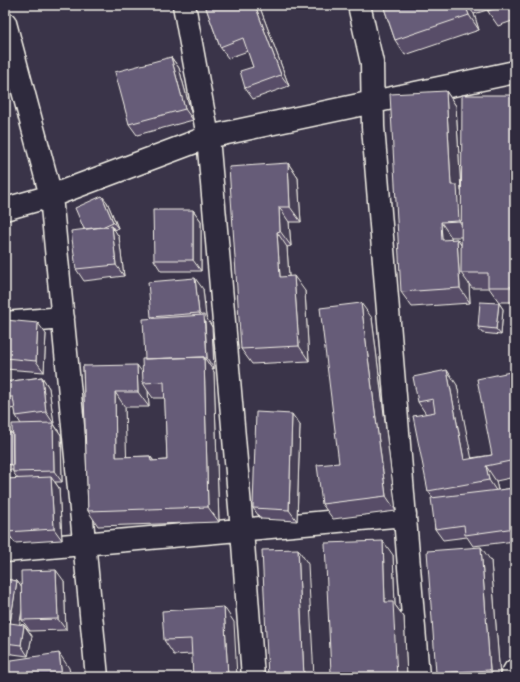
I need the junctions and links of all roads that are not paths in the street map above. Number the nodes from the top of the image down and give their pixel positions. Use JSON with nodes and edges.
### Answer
{"nodes":[{"id":1,"x":184,"y":5,"type":"edge"},
{"id":2,"x":359,"y":5,"type":"edge"},
{"id":3,"x":5,"y":22,"type":"edge"},
{"id":4,"x":515,"y":72,"type":"edge"},
{"id":5,"x":373,"y":102,"type":"junction"},
{"id":6,"x":208,"y":137,"type":"junction"},
{"id":7,"x":51,"y":196,"type":"junction"},
{"id":8,"x":5,"y":209,"type":"edge"},
{"id":9,"x":63,"y":318,"type":"junction"},
{"id":10,"x":5,"y":323,"type":"edge"},
{"id":11,"x":405,"y":515,"type":"junction"},
{"id":12,"x":242,"y":530,"type":"junction"},
{"id":13,"x":85,"y":544,"type":"junction"},
{"id":14,"x":5,"y":551,"type":"edge"},
{"id":15,"x":515,"y":670,"type":"edge"},
{"id":16,"x":97,"y":677,"type":"edge"},
{"id":17,"x":253,"y":677,"type":"edge"},
{"id":18,"x":418,"y":677,"type":"edge"},
{"id":19,"x":511,"y":677,"type":"edge"}],
"edges":[{"from":1,"to":6,"type":"street"},
{"from":2,"to":5,"type":"street"},
{"from":3,"to":7,"type":"street"},
{"from":4,"to":5,"type":"street"},
{"from":5,"to":6,"type":"street"},
{"from":5,"to":11,"type":"street"},
{"from":6,"to":7,"type":"street"},
{"from":6,"to":12,"type":"street"},
{"from":7,"to":8,"type":"street"},
{"from":7,"to":9,"type":"street"},
{"from":9,"to":10,"type":"street"},
{"from":9,"to":13,"type":"street"},
{"from":11,"to":12,"type":"street"},
{"from":11,"to":18,"type":"street"},
{"from":12,"to":13,"type":"street"},
{"from":12,"to":17,"type":"street"},
{"from":13,"to":14,"type":"street"},
{"from":13,"to":16,"type":"street"},
{"from":15,"to":19,"type":"street"}]}
